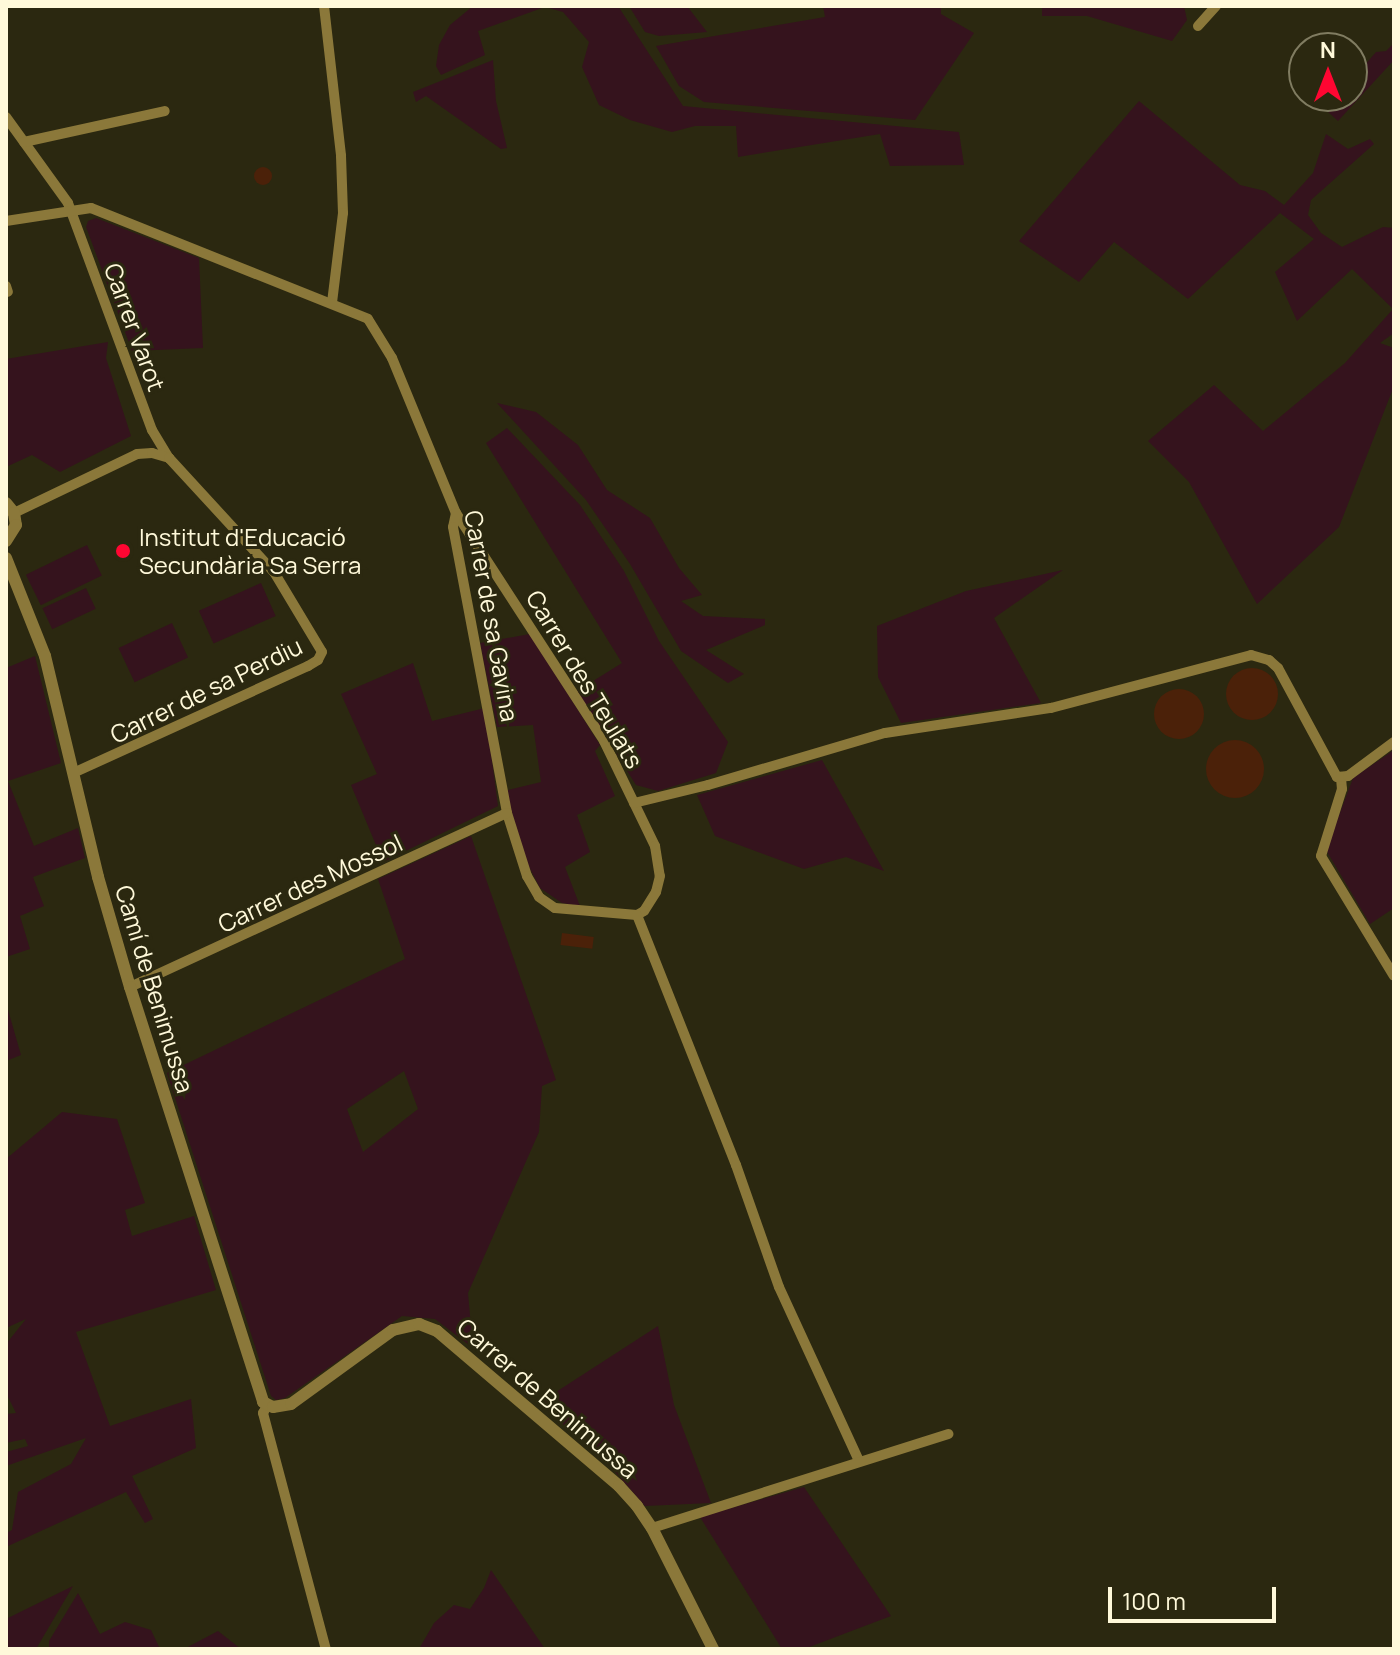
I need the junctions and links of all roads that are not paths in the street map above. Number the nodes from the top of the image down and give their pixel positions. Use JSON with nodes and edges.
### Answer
{"nodes":[{"id":1,"x":324,"y":6,"type":"edge"},
{"id":2,"x":1216,"y":6,"type":"edge"},
{"id":3,"x":1198,"y":26,"type":"dead end"},
{"id":4,"x":165,"y":111,"type":"dead end"},
{"id":5,"x":6,"y":117,"type":"edge"},
{"id":6,"x":24,"y":142,"type":"junction"},
{"id":7,"x":71,"y":210,"type":"junction"},
{"id":8,"x":6,"y":221,"type":"edge"},
{"id":9,"x":332,"y":302,"type":"junction"},
{"id":10,"x":152,"y":430,"type":"junction"},
{"id":11,"x":137,"y":454,"type":"junction"},
{"id":12,"x":169,"y":458,"type":"junction"},
{"id":13,"x":10,"y":508,"type":"edge"},
{"id":14,"x":456,"y":513,"type":"junction"},
{"id":15,"x":6,"y":541,"type":"edge"},
{"id":16,"x":6,"y":558,"type":"edge"},
{"id":17,"x":1394,"y":742,"type":"edge"},
{"id":18,"x":73,"y":773,"type":"junction"},
{"id":19,"x":1341,"y":778,"type":"junction"},
{"id":20,"x":634,"y":803,"type":"junction"},
{"id":21,"x":507,"y":813,"type":"junction"},
{"id":22,"x":637,"y":915,"type":"junction"},
{"id":23,"x":1394,"y":976,"type":"edge"},
{"id":24,"x":130,"y":987,"type":"junction"},
{"id":25,"x":267,"y":1406,"type":"junction"},
{"id":26,"x":948,"y":1434,"type":"dead end"},
{"id":27,"x":859,"y":1461,"type":"junction"},
{"id":28,"x":652,"y":1528,"type":"junction"},
{"id":29,"x":326,"y":1649,"type":"edge"},
{"id":30,"x":713,"y":1649,"type":"edge"}],
"edges":[{"from":1,"to":9,"type":"street"},
{"from":2,"to":3,"type":"street"},
{"from":4,"to":6,"type":"street"},
{"from":5,"to":6,"type":"street","name":"Carrer Varot"},
{"from":6,"to":7,"type":"street","name":"Carrer Varot"},
{"from":7,"to":8,"type":"street","name":"Carrer de sa Gavina"},
{"from":7,"to":9,"type":"street","name":"Carrer de sa Gavina"},
{"from":7,"to":10,"type":"street","name":"Carrer Varot"},
{"from":9,"to":14,"type":"street","name":"Carrer de sa Gavina"},
{"from":10,"to":11,"type":"street"},
{"from":10,"to":12,"type":"street","name":"Carrer Varot"},
{"from":11,"to":12,"type":"street"},
{"from":11,"to":13,"type":"street"},
{"from":12,"to":18,"type":"street","name":"Carrer de sa Perdiu"},
{"from":13,"to":15,"type":"street"},
{"from":14,"to":20,"type":"street","name":"Carrer des Teulats"},
{"from":14,"to":21,"type":"street","name":"Carrer de sa Gavina"},
{"from":16,"to":18,"type":"street","name":"Camí de Benimussa"},
{"from":17,"to":19,"type":"street"},
{"from":18,"to":24,"type":"street","name":"Camí de Benimussa"},
{"from":19,"to":20,"type":"street"},
{"from":19,"to":23,"type":"street"},
{"from":20,"to":22,"type":"street","name":"Carrer des Teulats"},
{"from":21,"to":22,"type":"street","name":"Carrer de sa Gavina"},
{"from":21,"to":24,"type":"street","name":"Carrer des Mossol"},
{"from":22,"to":27,"type":"street"},
{"from":24,"to":25,"type":"street","name":"Camí de Benimussa"},
{"from":25,"to":28,"type":"street","name":"Carrer de Benimussa"},
{"from":25,"to":29,"type":"street"},
{"from":26,"to":27,"type":"street"},
{"from":27,"to":28,"type":"street"},
{"from":28,"to":30,"type":"street","name":"Carrer de Benimussa"}]}
